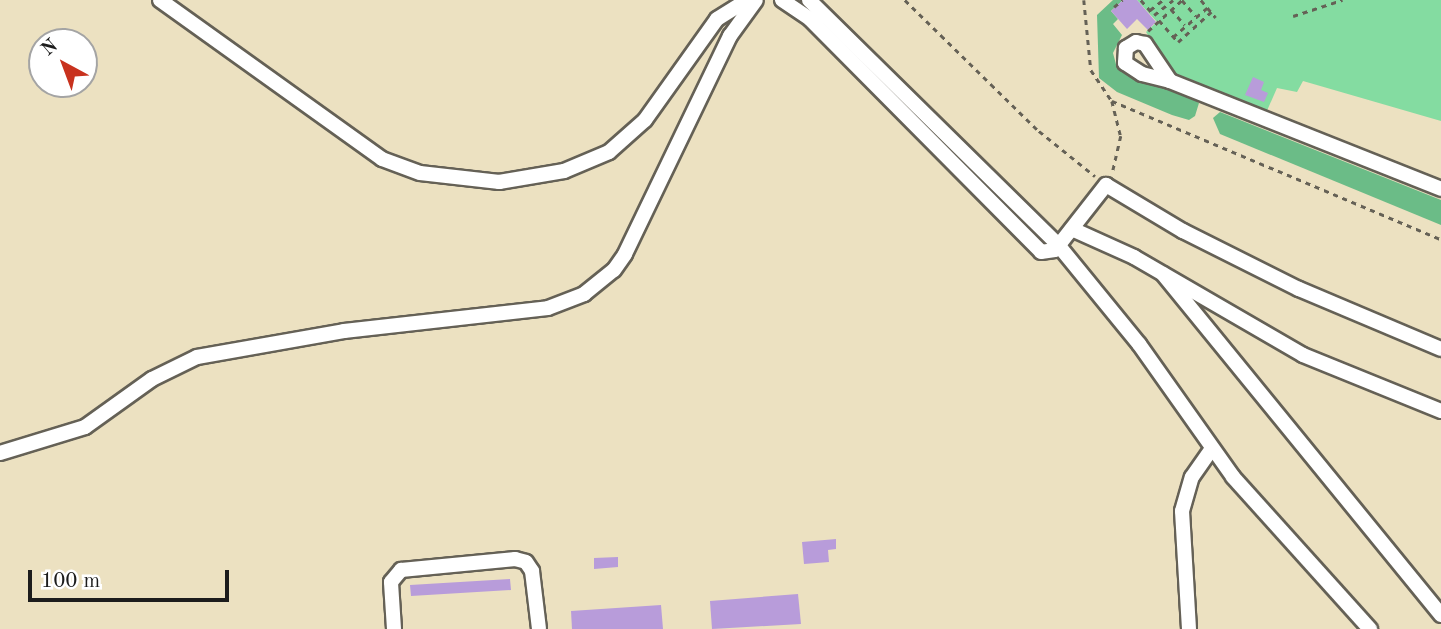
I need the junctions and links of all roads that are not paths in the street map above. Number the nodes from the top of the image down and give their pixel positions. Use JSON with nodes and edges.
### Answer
{"nodes":[{"id":1,"x":160,"y":0,"type":"edge"},
{"id":2,"x":747,"y":0,"type":"edge"},
{"id":3,"x":756,"y":0,"type":"edge"},
{"id":4,"x":782,"y":0,"type":"edge"},
{"id":5,"x":809,"y":0,"type":"edge"},
{"id":6,"x":1170,"y":81,"type":"junction"},
{"id":7,"x":1441,"y":189,"type":"edge"},
{"id":8,"x":1072,"y":229,"type":"junction"},
{"id":9,"x":1059,"y":246,"type":"junction"},
{"id":10,"x":1163,"y":274,"type":"junction"},
{"id":11,"x":1441,"y":349,"type":"edge"},
{"id":12,"x":1441,"y":411,"type":"edge"},
{"id":13,"x":1211,"y":450,"type":"junction"},
{"id":14,"x":0,"y":453,"type":"edge"},
{"id":15,"x":1441,"y":615,"type":"edge"},
{"id":16,"x":394,"y":629,"type":"edge"},
{"id":17,"x":539,"y":629,"type":"edge"},
{"id":18,"x":1189,"y":629,"type":"edge"},
{"id":19,"x":1370,"y":629,"type":"edge"}],
"edges":[{"from":1,"to":2,"type":"street"},
{"from":3,"to":14,"type":"street"},
{"from":4,"to":9,"type":"street"},
{"from":5,"to":9,"type":"street"},
{"from":6,"to":6,"type":"street"},
{"from":6,"to":7,"type":"street"},
{"from":8,"to":9,"type":"street"},
{"from":8,"to":10,"type":"street"},
{"from":8,"to":11,"type":"street"},
{"from":9,"to":13,"type":"street"},
{"from":10,"to":12,"type":"street"},
{"from":10,"to":15,"type":"street"},
{"from":13,"to":18,"type":"street"},
{"from":13,"to":19,"type":"street"},
{"from":16,"to":17,"type":"street"}]}
